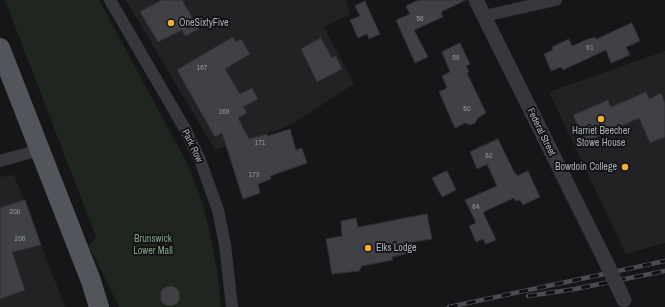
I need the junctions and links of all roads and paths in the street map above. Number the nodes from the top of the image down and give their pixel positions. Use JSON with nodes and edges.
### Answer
{"nodes":[{"id":1,"x":110,"y":0,"type":"edge"},
{"id":2,"x":476,"y":0,"type":"edge"},
{"id":3,"x":556,"y":0,"type":"edge"},
{"id":4,"x":484,"y":16,"type":"junction"},
{"id":5,"x":3,"y":55,"type":"edge"},
{"id":6,"x":37,"y":143,"type":"junction"},
{"id":7,"x":0,"y":161,"type":"edge"},
{"id":8,"x":626,"y":303,"type":"edge"},
{"id":9,"x":99,"y":307,"type":"edge"},
{"id":10,"x":232,"y":307,"type":"edge"}],
"edges":[{"from":1,"to":10,"type":"street","name":"Park Row"},
{"from":2,"to":4,"type":"street","name":"Federal Street"},
{"from":3,"to":4,"type":"street"},
{"from":4,"to":8,"type":"street","name":"Federal Street","bridge":true},
{"from":5,"to":6,"type":"main road"},
{"from":6,"to":7,"type":"street"},
{"from":6,"to":9,"type":"main road"}]}
